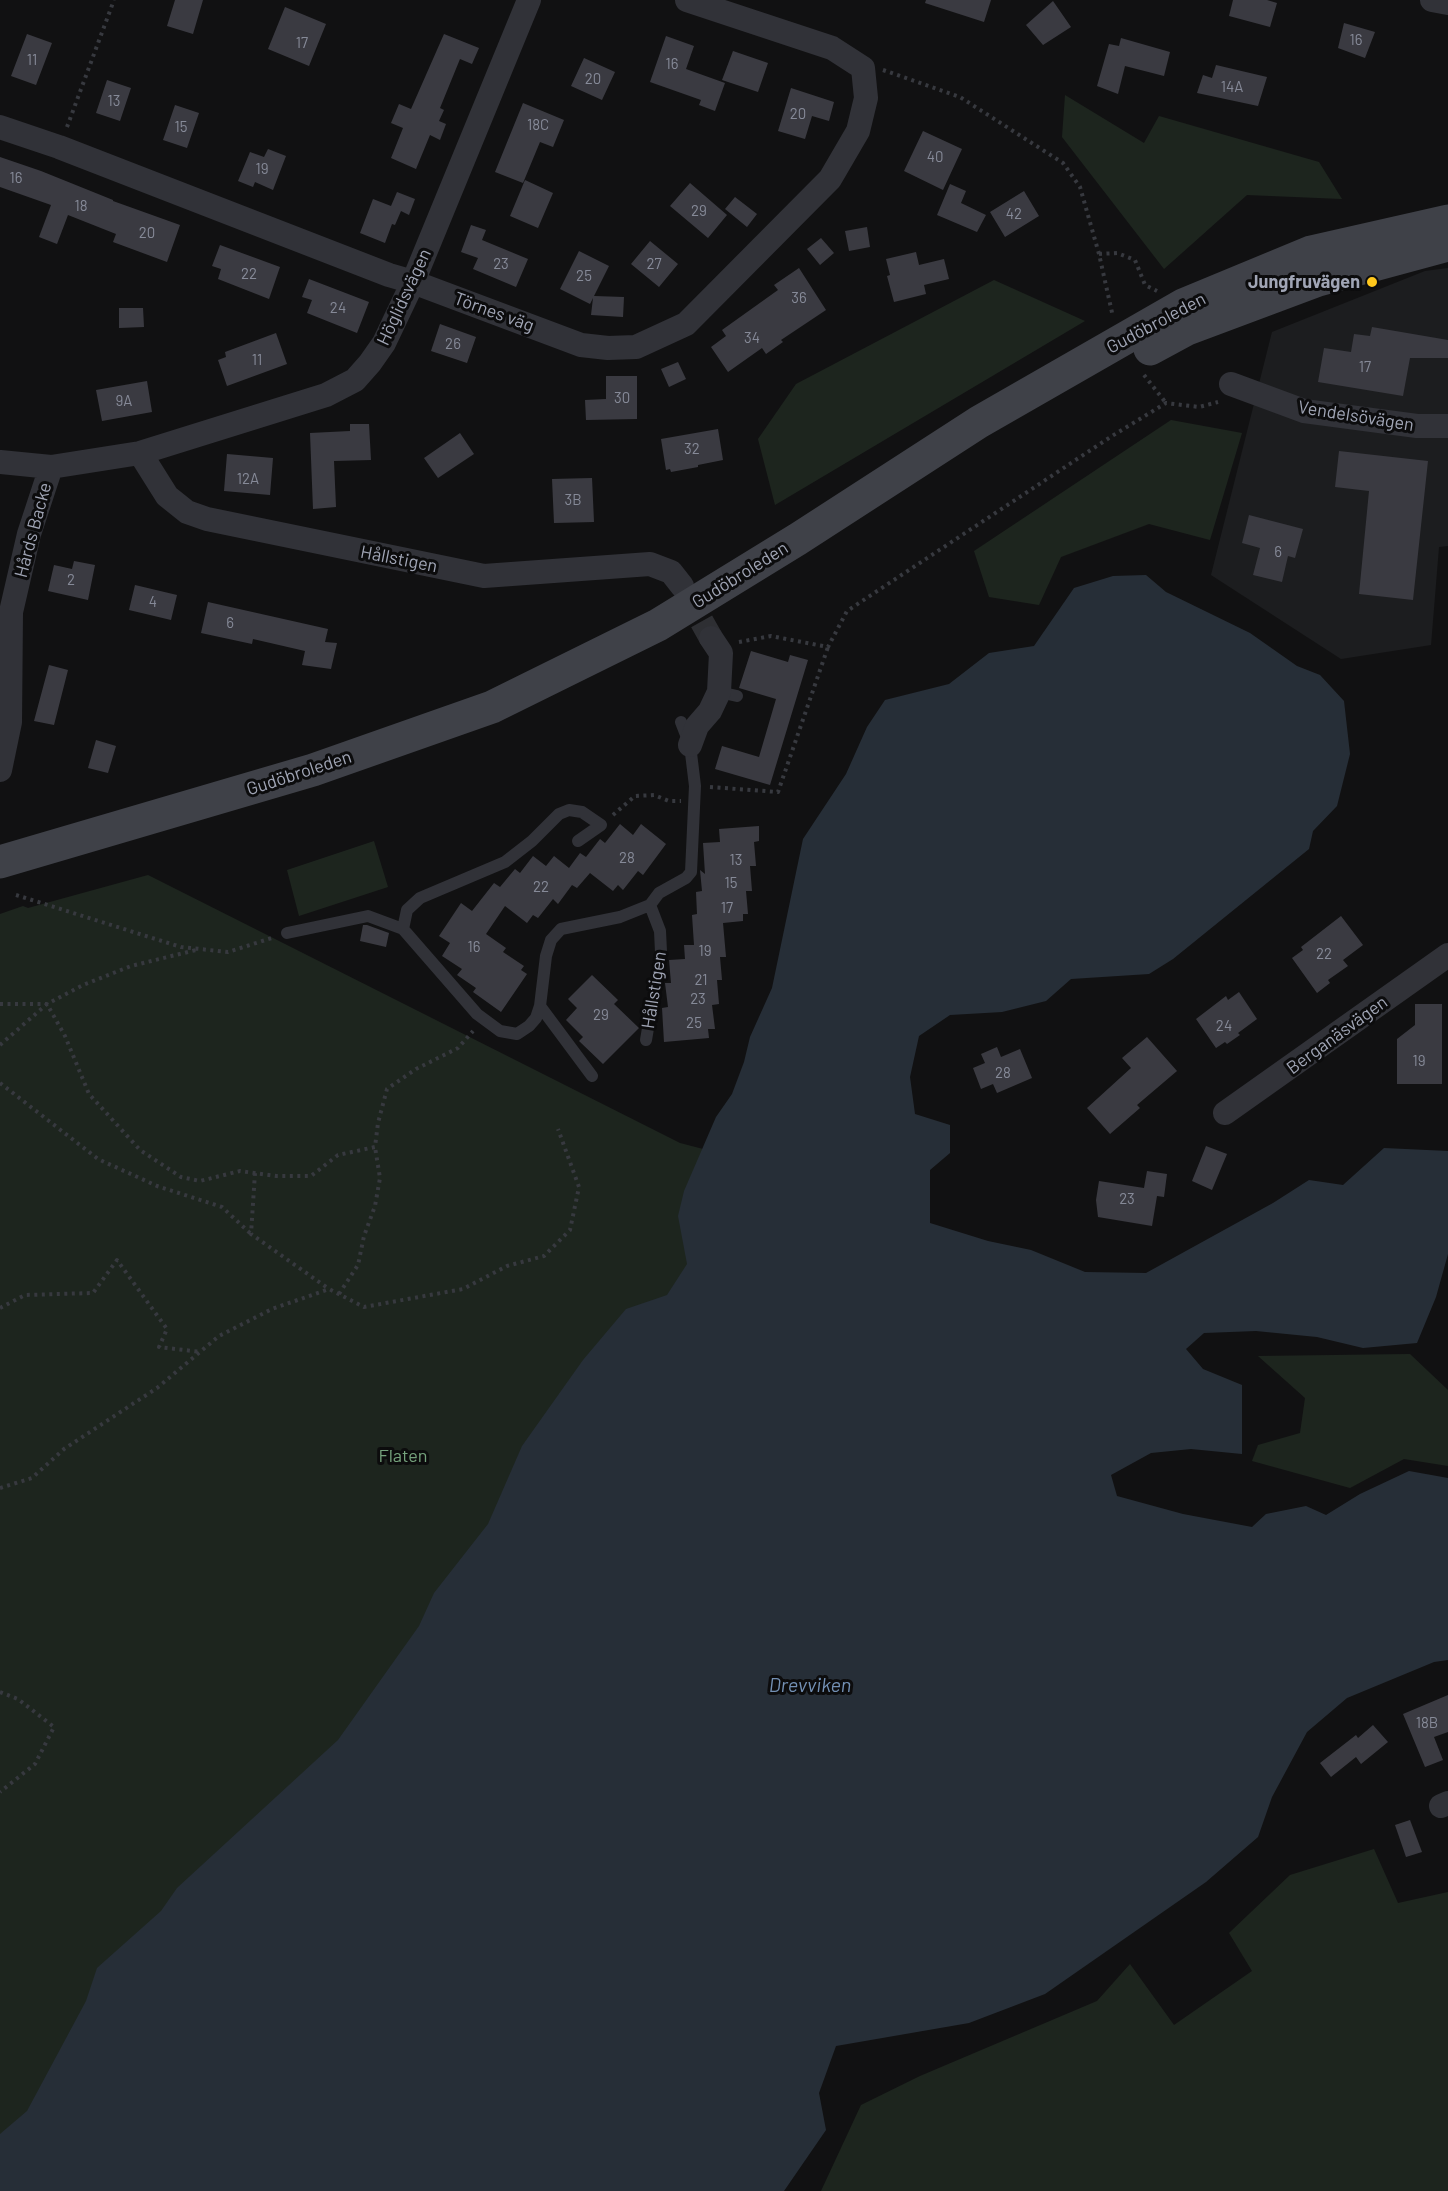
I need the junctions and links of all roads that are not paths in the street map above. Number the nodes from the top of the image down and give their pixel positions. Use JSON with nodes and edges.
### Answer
{"nodes":[{"id":1,"x":529,"y":0,"type":"edge"},
{"id":2,"x":687,"y":0,"type":"edge"},
{"id":3,"x":1432,"y":0,"type":"edge"},
{"id":4,"x":1448,"y":3,"type":"edge"},
{"id":5,"x":0,"y":127,"type":"edge"},
{"id":6,"x":1448,"y":222,"type":"edge"},
{"id":7,"x":1448,"y":245,"type":"edge"},
{"id":8,"x":413,"y":282,"type":"junction"},
{"id":9,"x":1231,"y":384,"type":"dead end"},
{"id":10,"x":1448,"y":426,"type":"edge"},
{"id":11,"x":140,"y":453,"type":"junction"},
{"id":12,"x":0,"y":462,"type":"edge"},
{"id":13,"x":51,"y":467,"type":"junction"},
{"id":14,"x":682,"y":586,"type":"tunnel mouth"},
{"id":15,"x":716,"y":645,"type":"tunnel mouth"},
{"id":16,"x":681,"y":722,"type":"dead end"},
{"id":17,"x":690,"y":745,"type":"junction"},
{"id":18,"x":0,"y":770,"type":"edge"},
{"id":19,"x":578,"y":841,"type":"dead end"},
{"id":20,"x":0,"y":862,"type":"edge"},
{"id":21,"x":8,"y":889,"type":"edge"},
{"id":22,"x":650,"y":905,"type":"junction"},
{"id":23,"x":403,"y":929,"type":"junction"},
{"id":24,"x":287,"y":933,"type":"road end"},
{"id":25,"x":1448,"y":955,"type":"edge"},
{"id":26,"x":540,"y":1006,"type":"junction"},
{"id":27,"x":646,"y":1040,"type":"dead end"},
{"id":28,"x":592,"y":1076,"type":"dead end"},
{"id":29,"x":1225,"y":1113,"type":"dead end"}],
"edges":[{"from":1,"to":8,"type":"street","name":"Höglidsvägen"},
{"from":2,"to":8,"type":"street","name":"Törnes väg"},
{"from":3,"to":4,"type":"street"},
{"from":5,"to":8,"type":"street","name":"Törnes väg"},
{"from":6,"to":20,"type":"main road","name":"Gudöbroleden"},
{"from":7,"to":21,"type":"main road","name":"Gudöbroleden"},
{"from":8,"to":11,"type":"street","name":"Höglidsvägen"},
{"from":9,"to":10,"type":"street","name":"Vendelsövägen"},
{"from":11,"to":13,"type":"street","name":"Höglidsvägen"},
{"from":11,"to":14,"type":"street","name":"Hållstigen"},
{"from":12,"to":13,"type":"street","name":"Höglidsvägen"},
{"from":13,"to":18,"type":"street","name":"Hårds Backe"},
{"from":15,"to":17,"type":"street"},
{"from":16,"to":17,"type":"lane"},
{"from":17,"to":22,"type":"lane"},
{"from":19,"to":23,"type":"lane"},
{"from":22,"to":26,"type":"lane"},
{"from":22,"to":27,"type":"lane","name":"Hållstigen"},
{"from":23,"to":24,"type":"lane"},
{"from":23,"to":26,"type":"lane"},
{"from":25,"to":29,"type":"street","name":"Berganäsvägen"},
{"from":26,"to":28,"type":"lane"}]}
